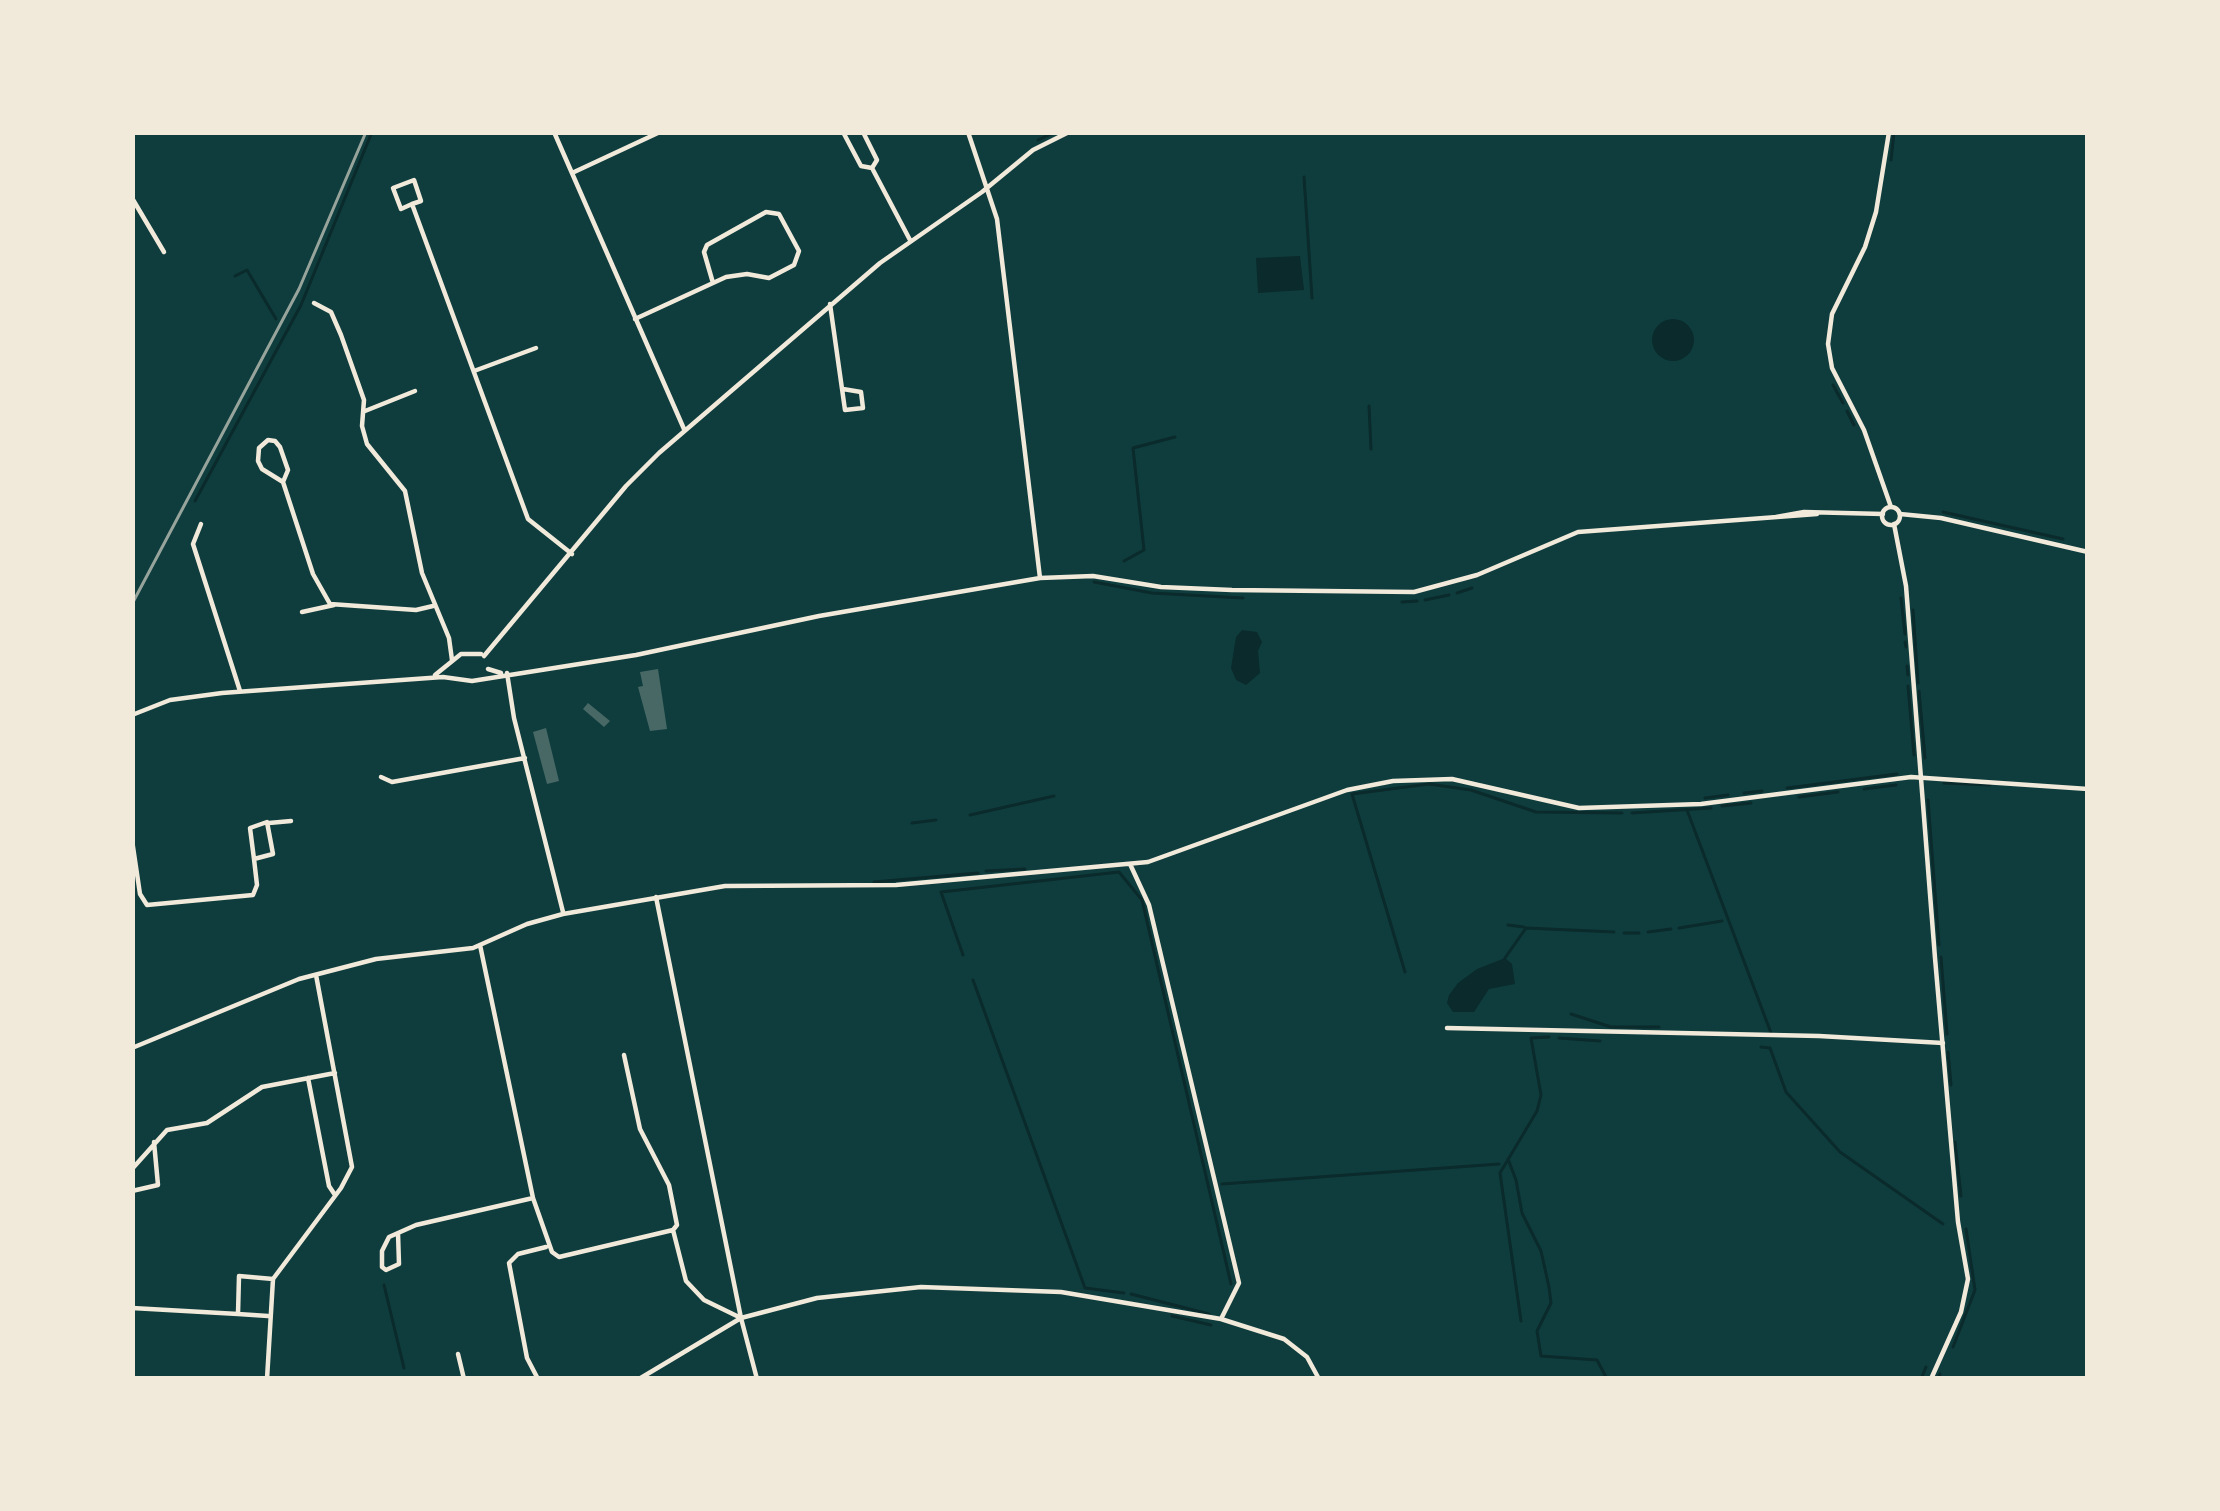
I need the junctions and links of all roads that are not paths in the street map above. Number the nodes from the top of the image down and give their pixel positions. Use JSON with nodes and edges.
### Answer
{"nodes":[{"id":1,"x":554,"y":132,"type":"edge"},
{"id":2,"x":660,"y":132,"type":"edge"},
{"id":3,"x":843,"y":132,"type":"edge"},
{"id":4,"x":863,"y":132,"type":"edge"},
{"id":5,"x":968,"y":132,"type":"edge"},
{"id":6,"x":1069,"y":132,"type":"edge"},
{"id":7,"x":1888,"y":132,"type":"edge"},
{"id":8,"x":872,"y":168,"type":"junction"},
{"id":9,"x":572,"y":173,"type":"junction"},
{"id":10,"x":989,"y":186,"type":"junction"},
{"id":11,"x":132,"y":198,"type":"edge"},
{"id":12,"x":412,"y":204,"type":"junction"},
{"id":13,"x":910,"y":240,"type":"junction"},
{"id":14,"x":164,"y":252,"type":"dead end"},
{"id":15,"x":712,"y":283,"type":"junction"},
{"id":16,"x":314,"y":303,"type":"dead end"},
{"id":17,"x":830,"y":304,"type":"junction"},
{"id":18,"x":635,"y":319,"type":"junction"},
{"id":19,"x":536,"y":348,"type":"dead end"},
{"id":20,"x":474,"y":371,"type":"junction"},
{"id":21,"x":843,"y":389,"type":"dead end"},
{"id":22,"x":415,"y":391,"type":"dead end"},
{"id":23,"x":364,"y":411,"type":"junction"},
{"id":24,"x":685,"y":430,"type":"junction"},
{"id":25,"x":283,"y":482,"type":"junction"},
{"id":26,"x":1891,"y":507,"type":"junction"},
{"id":27,"x":1883,"y":514,"type":"junction"},
{"id":28,"x":1900,"y":514,"type":"junction"},
{"id":29,"x":201,"y":524,"type":"dead end"},
{"id":30,"x":1894,"y":524,"type":"junction"},
{"id":31,"x":2088,"y":552,"type":"edge"},
{"id":32,"x":572,"y":554,"type":"junction"},
{"id":33,"x":1040,"y":578,"type":"junction"},
{"id":34,"x":334,"y":605,"type":"junction"},
{"id":35,"x":434,"y":606,"type":"junction"},
{"id":36,"x":302,"y":612,"type":"dead end"},
{"id":37,"x":449,"y":638,"type":"junction"},
{"id":38,"x":465,"y":653,"type":"junction"},
{"id":39,"x":484,"y":656,"type":"junction"},
{"id":40,"x":452,"y":661,"type":"junction"},
{"id":41,"x":488,"y":670,"type":"junction"},
{"id":42,"x":507,"y":673,"type":"junction"},
{"id":43,"x":453,"y":676,"type":"junction"},
{"id":44,"x":431,"y":679,"type":"junction"},
{"id":45,"x":476,"y":680,"type":"junction"},
{"id":46,"x":240,"y":691,"type":"junction"},
{"id":47,"x":132,"y":715,"type":"edge"},
{"id":48,"x":525,"y":758,"type":"junction"},
{"id":49,"x":1921,"y":776,"type":"junction"},
{"id":50,"x":381,"y":777,"type":"dead end"},
{"id":51,"x":2088,"y":789,"type":"edge"},
{"id":52,"x":291,"y":821,"type":"dead end"},
{"id":53,"x":269,"y":823,"type":"junction"},
{"id":54,"x":132,"y":840,"type":"edge"},
{"id":55,"x":254,"y":859,"type":"junction"},
{"id":56,"x":1130,"y":865,"type":"junction"},
{"id":57,"x":656,"y":896,"type":"junction"},
{"id":58,"x":563,"y":914,"type":"junction"},
{"id":59,"x":480,"y":945,"type":"junction"},
{"id":60,"x":316,"y":975,"type":"junction"},
{"id":61,"x":1447,"y":1028,"type":"dead end"},
{"id":62,"x":1943,"y":1043,"type":"junction"},
{"id":63,"x":132,"y":1048,"type":"edge"},
{"id":64,"x":624,"y":1054,"type":"dead end"},
{"id":65,"x":335,"y":1072,"type":"junction"},
{"id":66,"x":308,"y":1078,"type":"junction"},
{"id":67,"x":154,"y":1142,"type":"junction"},
{"id":68,"x":132,"y":1169,"type":"edge"},
{"id":69,"x":132,"y":1191,"type":"edge"},
{"id":70,"x":335,"y":1196,"type":"junction"},
{"id":71,"x":532,"y":1198,"type":"junction"},
{"id":72,"x":673,"y":1230,"type":"junction"},
{"id":73,"x":398,"y":1233,"type":"junction"},
{"id":74,"x":548,"y":1246,"type":"junction"},
{"id":75,"x":274,"y":1279,"type":"junction"},
{"id":76,"x":132,"y":1308,"type":"edge"},
{"id":77,"x":238,"y":1314,"type":"junction"},
{"id":78,"x":271,"y":1317,"type":"junction"},
{"id":79,"x":741,"y":1318,"type":"junction"},
{"id":80,"x":1221,"y":1319,"type":"junction"},
{"id":81,"x":458,"y":1354,"type":"dead end"},
{"id":82,"x":267,"y":1379,"type":"edge"},
{"id":83,"x":464,"y":1379,"type":"edge"},
{"id":84,"x":538,"y":1379,"type":"edge"},
{"id":85,"x":639,"y":1379,"type":"edge"},
{"id":86,"x":757,"y":1379,"type":"edge"},
{"id":87,"x":1319,"y":1379,"type":"edge"},
{"id":88,"x":1931,"y":1379,"type":"edge"}],
"edges":[{"from":1,"to":9,"type":"street"},
{"from":2,"to":9,"type":"street"},
{"from":3,"to":8,"type":"street"},
{"from":4,"to":8,"type":"street"},
{"from":5,"to":10,"type":"street"},
{"from":6,"to":10,"type":"street"},
{"from":7,"to":26,"type":"street"},
{"from":8,"to":13,"type":"street"},
{"from":9,"to":18,"type":"street"},
{"from":10,"to":13,"type":"street"},
{"from":10,"to":33,"type":"street"},
{"from":11,"to":14,"type":"street"},
{"from":12,"to":12,"type":"street"},
{"from":12,"to":20,"type":"street"},
{"from":13,"to":17,"type":"street"},
{"from":15,"to":15,"type":"street"},
{"from":15,"to":18,"type":"street"},
{"from":16,"to":23,"type":"street"},
{"from":17,"to":21,"type":"street"},
{"from":17,"to":24,"type":"street"},
{"from":18,"to":24,"type":"street"},
{"from":19,"to":20,"type":"street"},
{"from":20,"to":32,"type":"street"},
{"from":22,"to":23,"type":"street"},
{"from":23,"to":35,"type":"street"},
{"from":24,"to":32,"type":"street"},
{"from":25,"to":25,"type":"street"},
{"from":25,"to":34,"type":"street"},
{"from":26,"to":27,"type":"street"},
{"from":26,"to":28,"type":"street"},
{"from":27,"to":30,"type":"street"},
{"from":27,"to":33,"type":"street"},
{"from":28,"to":30,"type":"street"},
{"from":28,"to":31,"type":"street"},
{"from":29,"to":46,"type":"street"},
{"from":30,"to":49,"type":"street"},
{"from":32,"to":39,"type":"street"},
{"from":33,"to":42,"type":"street"},
{"from":34,"to":35,"type":"street"},
{"from":34,"to":36,"type":"street"},
{"from":35,"to":37,"type":"street"},
{"from":37,"to":38,"type":"street"},
{"from":37,"to":40,"type":"street"},
{"from":38,"to":39,"type":"street"},
{"from":38,"to":40,"type":"street"},
{"from":39,"to":41,"type":"street"},
{"from":40,"to":43,"type":"street"},
{"from":40,"to":44,"type":"street"},
{"from":41,"to":42,"type":"street"},
{"from":41,"to":45,"type":"street"},
{"from":42,"to":45,"type":"street"},
{"from":42,"to":48,"type":"street"},
{"from":43,"to":44,"type":"street"},
{"from":43,"to":45,"type":"street"},
{"from":44,"to":46,"type":"street"},
{"from":46,"to":47,"type":"street"},
{"from":48,"to":50,"type":"street"},
{"from":48,"to":58,"type":"street"},
{"from":49,"to":51,"type":"street"},
{"from":49,"to":56,"type":"street"},
{"from":49,"to":62,"type":"street"},
{"from":52,"to":53,"type":"street"},
{"from":53,"to":55,"type":"street"},
{"from":53,"to":55,"type":"street"},
{"from":54,"to":55,"type":"street"},
{"from":56,"to":57,"type":"street"},
{"from":56,"to":80,"type":"street"},
{"from":57,"to":58,"type":"street"},
{"from":57,"to":79,"type":"street"},
{"from":58,"to":59,"type":"street"},
{"from":59,"to":60,"type":"street"},
{"from":59,"to":71,"type":"street"},
{"from":60,"to":63,"type":"street"},
{"from":60,"to":65,"type":"street"},
{"from":61,"to":62,"type":"street"},
{"from":62,"to":88,"type":"street"},
{"from":64,"to":72,"type":"street"},
{"from":65,"to":66,"type":"street"},
{"from":65,"to":70,"type":"street"},
{"from":66,"to":67,"type":"street"},
{"from":66,"to":70,"type":"street"},
{"from":67,"to":68,"type":"street"},
{"from":67,"to":69,"type":"street"},
{"from":70,"to":75,"type":"street"},
{"from":71,"to":73,"type":"street"},
{"from":71,"to":74,"type":"street"},
{"from":72,"to":74,"type":"street"},
{"from":72,"to":79,"type":"street"},
{"from":73,"to":73,"type":"street"},
{"from":74,"to":84,"type":"street"},
{"from":75,"to":77,"type":"street"},
{"from":75,"to":78,"type":"street"},
{"from":76,"to":77,"type":"street"},
{"from":77,"to":78,"type":"street"},
{"from":78,"to":82,"type":"street"},
{"from":79,"to":80,"type":"street"},
{"from":79,"to":85,"type":"street"},
{"from":79,"to":86,"type":"street"},
{"from":80,"to":87,"type":"street"},
{"from":81,"to":83,"type":"street"}]}
